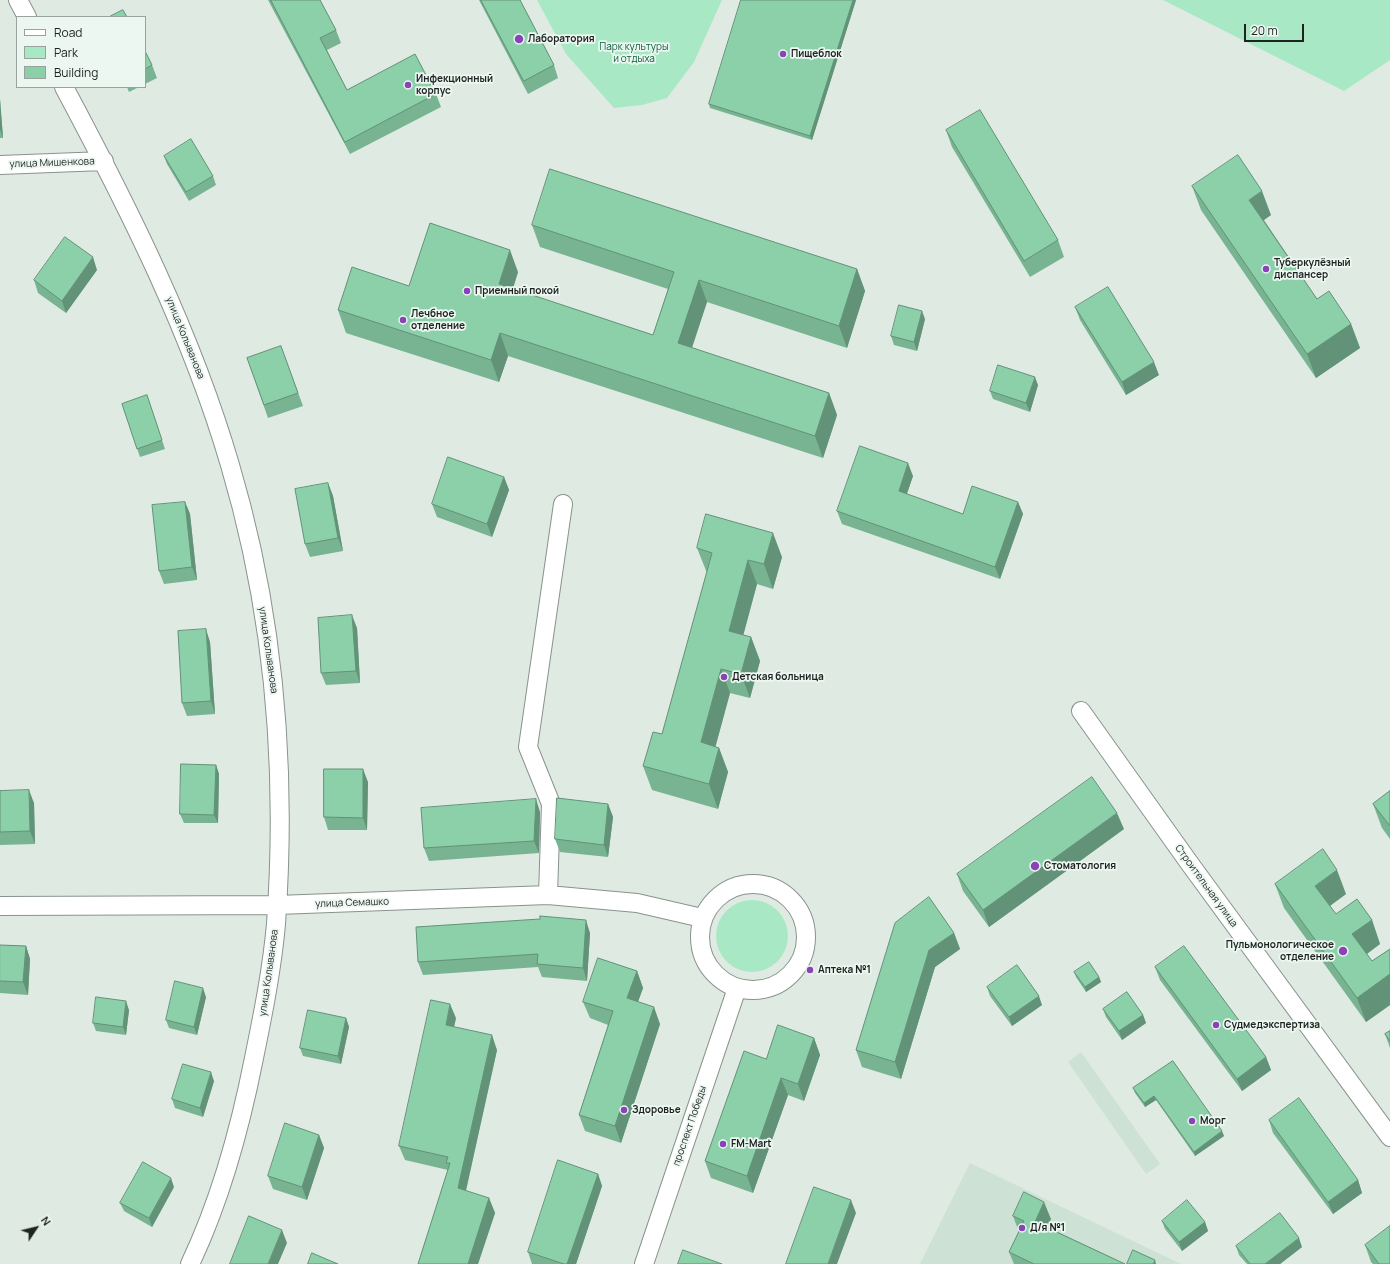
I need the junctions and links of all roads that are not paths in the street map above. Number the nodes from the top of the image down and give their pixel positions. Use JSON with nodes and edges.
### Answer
{"nodes":[{"id":1,"x":18,"y":0,"type":"edge"},
{"id":2,"x":26,"y":16,"type":"edge"},
{"id":3,"x":65,"y":88,"type":"edge"},
{"id":4,"x":104,"y":161,"type":"junction"},
{"id":5,"x":0,"y":165,"type":"edge"},
{"id":6,"x":563,"y":504,"type":"dead end"},
{"id":7,"x":1081,"y":711,"type":"dead end"},
{"id":8,"x":548,"y":896,"type":"junction"},
{"id":9,"x":277,"y":905,"type":"junction"},
{"id":10,"x":0,"y":906,"type":"edge"},
{"id":11,"x":702,"y":918,"type":"junction"},
{"id":12,"x":737,"y":988,"type":"junction"},
{"id":13,"x":1390,"y":1137,"type":"edge"},
{"id":14,"x":190,"y":1264,"type":"edge"},
{"id":15,"x":644,"y":1264,"type":"edge"}],
"edges":[{"from":1,"to":2,"type":"street"},
{"from":3,"to":4,"type":"street","name":"улица Колыванова"},
{"from":4,"to":5,"type":"street","name":"улица Мишенкова"},
{"from":4,"to":9,"type":"street","name":"улица Колыванова"},
{"from":6,"to":8,"type":"street"},
{"from":7,"to":13,"type":"street","name":"Строительная улица"},
{"from":8,"to":9,"type":"street","name":"улица Семашко"},
{"from":8,"to":11,"type":"street","name":"улица Семашко"},
{"from":9,"to":10,"type":"street","name":"улица Семашко"},
{"from":9,"to":14,"type":"street","name":"улица Колыванова"},
{"from":11,"to":12,"type":"street"},
{"from":11,"to":12,"type":"street"},
{"from":12,"to":15,"type":"street","name":"проспект Победы"}]}
